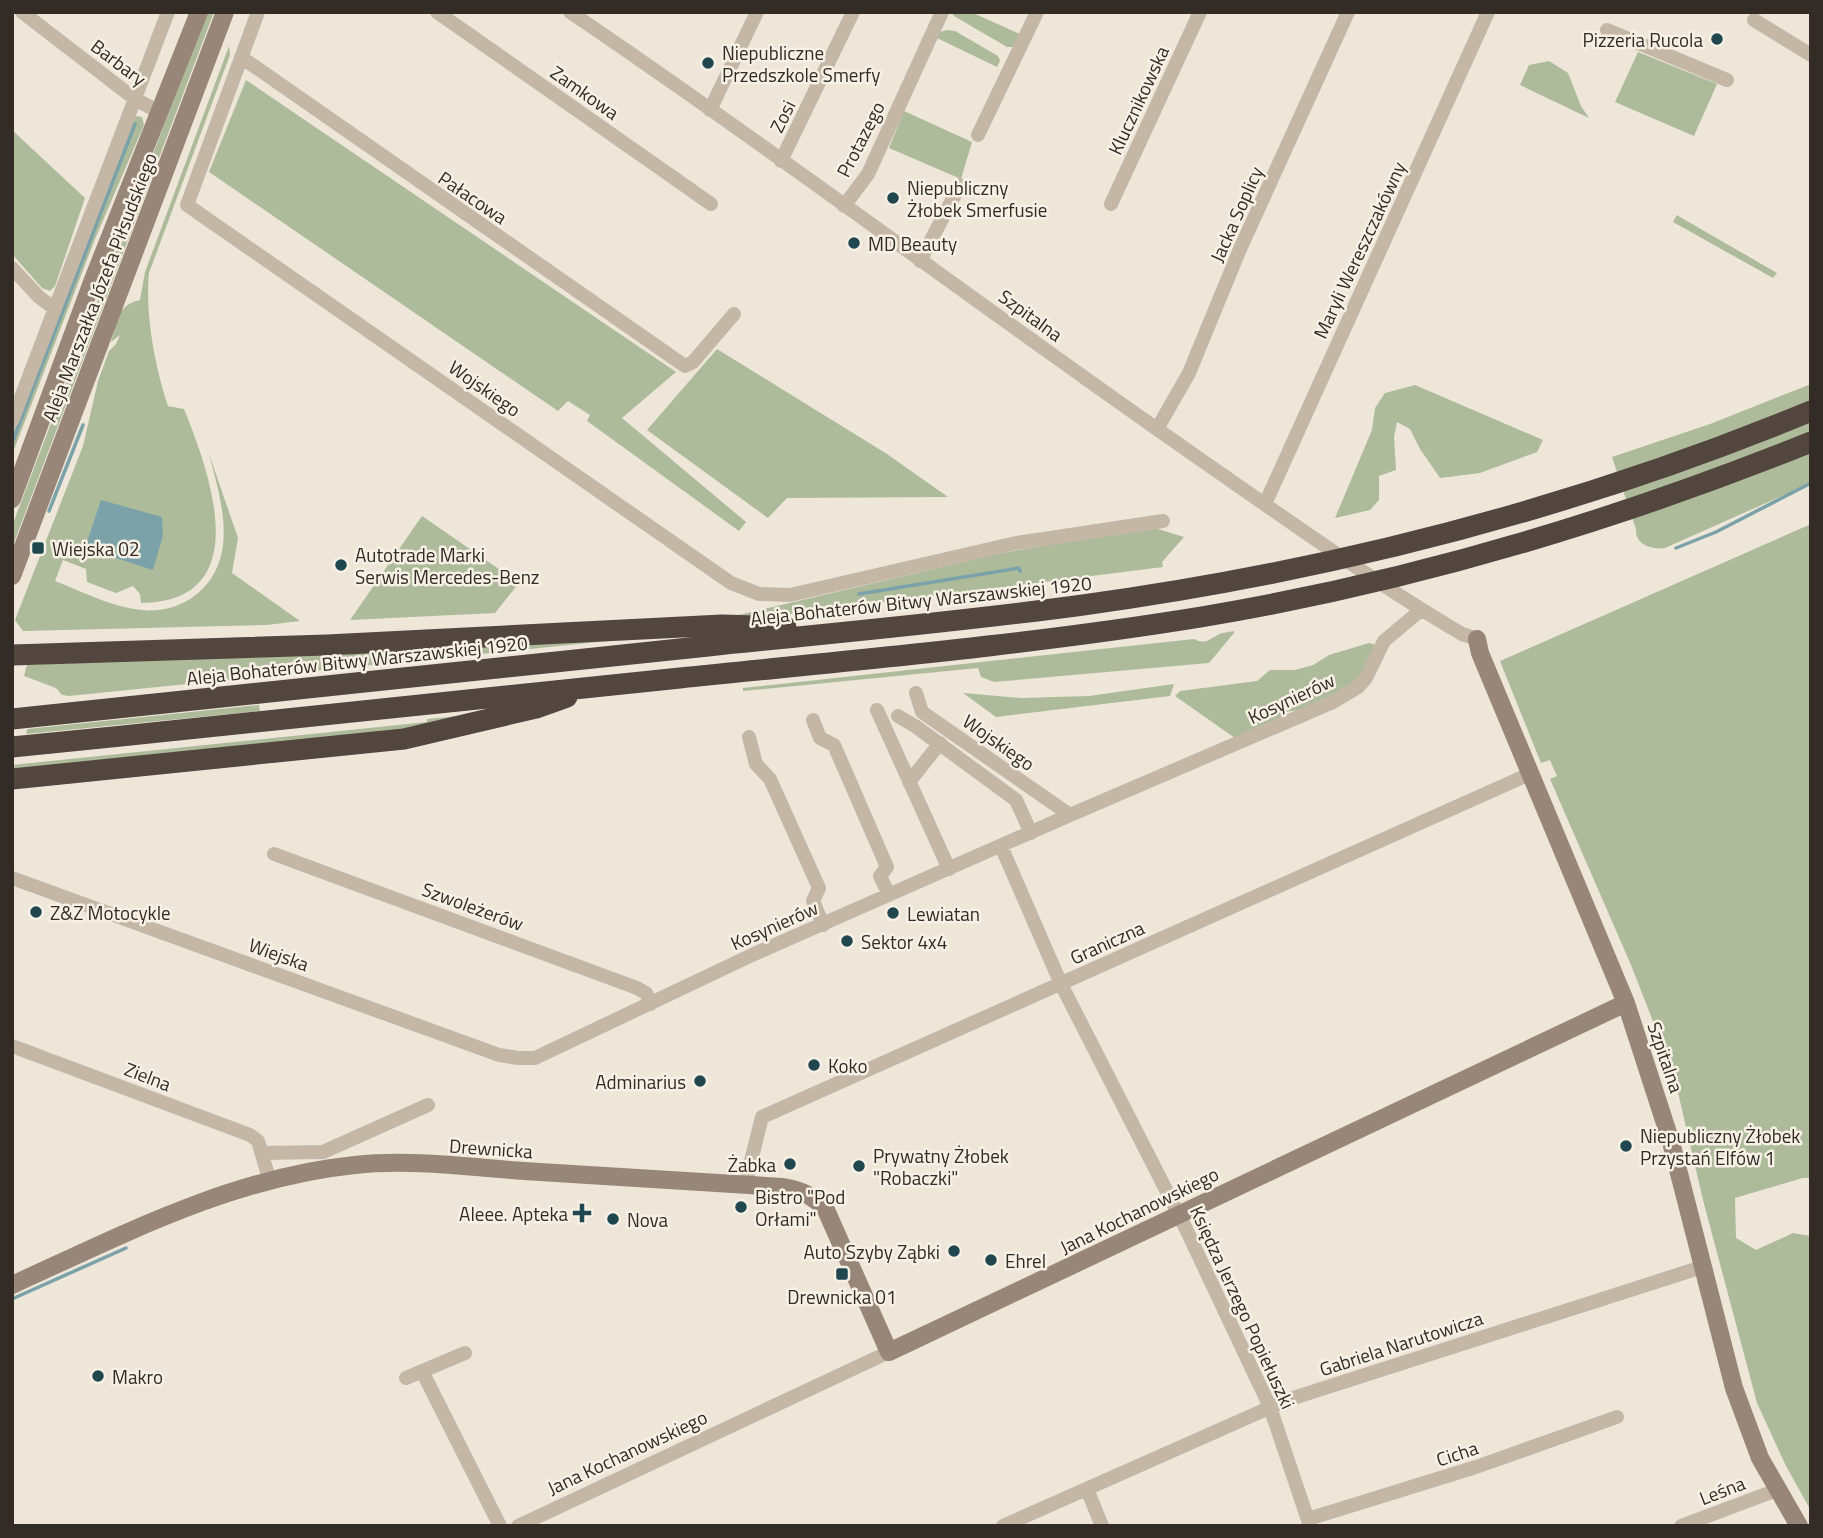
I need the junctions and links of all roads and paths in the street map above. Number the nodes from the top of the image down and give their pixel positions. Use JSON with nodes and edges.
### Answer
{"nodes":[{"id":1,"x":22,"y":12,"type":"edge"},
{"id":2,"x":168,"y":12,"type":"edge"},
{"id":3,"x":199,"y":12,"type":"edge"},
{"id":4,"x":225,"y":12,"type":"edge"},
{"id":5,"x":258,"y":12,"type":"edge"},
{"id":6,"x":437,"y":12,"type":"edge"},
{"id":7,"x":757,"y":12,"type":"edge"},
{"id":8,"x":853,"y":12,"type":"edge"},
{"id":9,"x":943,"y":12,"type":"edge"},
{"id":10,"x":1037,"y":12,"type":"edge"},
{"id":11,"x":1200,"y":12,"type":"edge"},
{"id":12,"x":1348,"y":12,"type":"edge"},
{"id":13,"x":1488,"y":12,"type":"edge"},
{"id":14,"x":576,"y":14,"type":"edge"},
{"id":15,"x":1754,"y":20,"type":"dead end"},
{"id":16,"x":1608,"y":30,"type":"dead end"},
{"id":17,"x":1811,"y":55,"type":"edge"},
{"id":18,"x":241,"y":58,"type":"junction"},
{"id":19,"x":1727,"y":80,"type":"dead end"},
{"id":20,"x":135,"y":99,"type":"junction"},
{"id":21,"x":710,"y":110,"type":"junction"},
{"id":22,"x":161,"y":113,"type":"junction"},
{"id":23,"x":978,"y":135,"type":"dead end"},
{"id":24,"x":781,"y":161,"type":"junction"},
{"id":25,"x":960,"y":186,"type":"dead end"},
{"id":26,"x":711,"y":204,"type":"dead end"},
{"id":27,"x":1111,"y":204,"type":"dead end"},
{"id":28,"x":844,"y":206,"type":"junction"},
{"id":29,"x":920,"y":261,"type":"junction"},
{"id":30,"x":12,"y":268,"type":"edge"},
{"id":31,"x":55,"y":309,"type":"junction"},
{"id":32,"x":734,"y":314,"type":"dead end"},
{"id":33,"x":1811,"y":411,"type":"edge"},
{"id":34,"x":12,"y":421,"type":"edge"},
{"id":35,"x":1157,"y":429,"type":"junction"},
{"id":36,"x":1811,"y":442,"type":"edge"},
{"id":37,"x":12,"y":499,"type":"edge"},
{"id":38,"x":1265,"y":504,"type":"junction"},
{"id":39,"x":1163,"y":521,"type":"dead end"},
{"id":40,"x":12,"y":576,"type":"edge"},
{"id":41,"x":1421,"y":610,"type":"junction"},
{"id":42,"x":876,"y":629,"type":"junction"},
{"id":43,"x":1478,"y":644,"type":"joint"},
{"id":44,"x":12,"y":655,"type":"edge"},
{"id":45,"x":595,"y":687,"type":"junction"},
{"id":46,"x":916,"y":693,"type":"dead end"},
{"id":47,"x":877,"y":710,"type":"dead end"},
{"id":48,"x":898,"y":716,"type":"dead end"},
{"id":49,"x":22,"y":718,"type":"edge"},
{"id":50,"x":813,"y":720,"type":"dead end"},
{"id":51,"x":749,"y":737,"type":"dead end"},
{"id":52,"x":940,"y":743,"type":"junction"},
{"id":53,"x":16,"y":747,"type":"edge"},
{"id":54,"x":1532,"y":773,"type":"junction"},
{"id":55,"x":12,"y":779,"type":"edge"},
{"id":56,"x":909,"y":782,"type":"junction"},
{"id":57,"x":1070,"y":815,"type":"junction"},
{"id":58,"x":1031,"y":833,"type":"junction"},
{"id":59,"x":1001,"y":846,"type":"junction"},
{"id":60,"x":274,"y":854,"type":"dead end"},
{"id":61,"x":949,"y":869,"type":"junction"},
{"id":62,"x":12,"y":878,"type":"edge"},
{"id":63,"x":889,"y":895,"type":"junction"},
{"id":64,"x":823,"y":925,"type":"junction"},
{"id":65,"x":1061,"y":984,"type":"junction"},
{"id":66,"x":1626,"y":1003,"type":"junction"},
{"id":67,"x":651,"y":1004,"type":"junction"},
{"id":68,"x":12,"y":1046,"type":"edge"},
{"id":69,"x":535,"y":1058,"type":"joint"},
{"id":70,"x":428,"y":1105,"type":"dead end"},
{"id":71,"x":262,"y":1153,"type":"junction"},
{"id":72,"x":270,"y":1182,"type":"junction"},
{"id":73,"x":744,"y":1185,"type":"junction"},
{"id":74,"x":1178,"y":1213,"type":"junction"},
{"id":75,"x":1702,"y":1267,"type":"junction"},
{"id":76,"x":12,"y":1285,"type":"edge"},
{"id":77,"x":889,"y":1352,"type":"junction"},
{"id":78,"x":465,"y":1353,"type":"dead end"},
{"id":79,"x":422,"y":1371,"type":"junction"},
{"id":80,"x":406,"y":1378,"type":"dead end"},
{"id":81,"x":1270,"y":1407,"type":"junction"},
{"id":82,"x":1617,"y":1417,"type":"dead end"},
{"id":83,"x":1087,"y":1489,"type":"junction"},
{"id":84,"x":1777,"y":1490,"type":"junction"},
{"id":85,"x":1309,"y":1523,"type":"edge"},
{"id":86,"x":500,"y":1526,"type":"edge"},
{"id":87,"x":518,"y":1526,"type":"edge"},
{"id":88,"x":1003,"y":1526,"type":"edge"},
{"id":89,"x":1102,"y":1526,"type":"edge"},
{"id":90,"x":1681,"y":1526,"type":"edge"},
{"id":91,"x":1799,"y":1526,"type":"edge"}],
"edges":[{"from":1,"to":20,"type":"street","name":"Barbary"},
{"from":2,"to":20,"type":"street","name":"Aleja Marszałka Józefa Piłsudskiego"},
{"from":3,"to":22,"type":"street","name":"Aleja Marszałka Józefa Piłsudskiego"},
{"from":4,"to":40,"type":"street","name":"Aleja Marszałka Józefa Piłsudskiego"},
{"from":5,"to":18,"type":"street"},
{"from":6,"to":26,"type":"street","name":"Zamkowa"},
{"from":7,"to":21,"type":"street"},
{"from":8,"to":24,"type":"street","name":"Zosi"},
{"from":9,"to":28,"type":"street","name":"Protazego"},
{"from":10,"to":23,"type":"street"},
{"from":11,"to":27,"type":"street","name":"Klucznikowska"},
{"from":12,"to":35,"type":"street","name":"Jacka Soplicy"},
{"from":13,"to":38,"type":"street","name":"Maryli Wereszczakówny"},
{"from":14,"to":21,"type":"street","name":"Szpitalna"},
{"from":15,"to":17,"type":"street"},
{"from":16,"to":19,"type":"street"},
{"from":18,"to":32,"type":"street","name":"Pałacowa"},
{"from":18,"to":39,"type":"street","name":"Wojskiego"},
{"from":20,"to":22,"type":"street","name":"Barbary"},
{"from":20,"to":31,"type":"street","name":"Aleja Marszałka Józefa Piłsudskiego"},
{"from":21,"to":24,"type":"street","name":"Szpitalna"},
{"from":22,"to":37,"type":"street","name":"Aleja Marszałka Józefa Piłsudskiego"},
{"from":24,"to":28,"type":"street","name":"Szpitalna"},
{"from":25,"to":29,"type":"street"},
{"from":28,"to":29,"type":"street","name":"Szpitalna"},
{"from":29,"to":35,"type":"street","name":"Szpitalna"},
{"from":30,"to":31,"type":"street"},
{"from":31,"to":34,"type":"street","name":"Aleja Marszałka Józefa Piłsudskiego"},
{"from":33,"to":42,"type":"highway","name":"Aleja Bohaterów Bitwy Warszawskiej 1920"},
{"from":35,"to":38,"type":"street","name":"Szpitalna"},
{"from":36,"to":45,"type":"highway"},
{"from":38,"to":41,"type":"street","name":"Szpitalna"},
{"from":41,"to":43,"type":"street","name":"Szpitalna"},
{"from":41,"to":57,"type":"street","name":"Kosynierów"},
{"from":42,"to":44,"type":"highway"},
{"from":42,"to":49,"type":"highway","name":"Aleja Bohaterów Bitwy Warszawskiej 1920"},
{"from":43,"to":54,"type":"street","name":"Szpitalna"},
{"from":45,"to":53,"type":"highway"},
{"from":45,"to":55,"type":"highway"},
{"from":46,"to":57,"type":"street","name":"Wojskiego"},
{"from":47,"to":56,"type":"street"},
{"from":48,"to":52,"type":"street"},
{"from":50,"to":63,"type":"street"},
{"from":51,"to":64,"type":"street"},
{"from":52,"to":56,"type":"street"},
{"from":52,"to":58,"type":"street"},
{"from":54,"to":65,"type":"street","name":"Graniczna"},
{"from":54,"to":66,"type":"street","name":"Szpitalna"},
{"from":56,"to":61,"type":"street"},
{"from":57,"to":58,"type":"street","name":"Kosynierów"},
{"from":58,"to":59,"type":"street","name":"Kosynierów"},
{"from":59,"to":61,"type":"street","name":"Kosynierów"},
{"from":59,"to":65,"type":"street","name":"Księdza Jerzego Popiełuszki"},
{"from":60,"to":67,"type":"street","name":"Szwoleżerów"},
{"from":61,"to":63,"type":"street","name":"Kosynierów"},
{"from":62,"to":69,"type":"street","name":"Wiejska"},
{"from":63,"to":64,"type":"street","name":"Kosynierów"},
{"from":64,"to":67,"type":"street","name":"Kosynierów"},
{"from":65,"to":73,"type":"street","name":"Graniczna"},
{"from":65,"to":74,"type":"street","name":"Księdza Jerzego Popiełuszki"},
{"from":66,"to":74,"type":"street","name":"Jana Kochanowskiego"},
{"from":66,"to":75,"type":"street","name":"Szpitalna"},
{"from":67,"to":69,"type":"street","name":"Kosynierów"},
{"from":68,"to":71,"type":"street","name":"Zielna"},
{"from":70,"to":71,"type":"street"},
{"from":71,"to":72,"type":"street"},
{"from":72,"to":73,"type":"street","name":"Drewnicka"},
{"from":72,"to":76,"type":"street","name":"Drewnicka"},
{"from":73,"to":77,"type":"street","name":"Drewnicka"},
{"from":74,"to":77,"type":"street","name":"Jana Kochanowskiego"},
{"from":74,"to":81,"type":"street","name":"Księdza Jerzego Popiełuszki"},
{"from":75,"to":81,"type":"street","name":"Gabriela Narutowicza"},
{"from":75,"to":84,"type":"street","name":"Szpitalna"},
{"from":77,"to":87,"type":"street","name":"Jana Kochanowskiego"},
{"from":78,"to":79,"type":"street"},
{"from":79,"to":80,"type":"street"},
{"from":79,"to":86,"type":"street"},
{"from":81,"to":83,"type":"street","name":"Gabriela Narutowicza"},
{"from":81,"to":85,"type":"street","name":"Księdza Jerzego Popiełuszki"},
{"from":82,"to":85,"type":"street","name":"Cicha"},
{"from":83,"to":88,"type":"street","name":"Gabriela Narutowicza"},
{"from":83,"to":89,"type":"street"},
{"from":84,"to":90,"type":"street","name":"Leśna"},
{"from":84,"to":91,"type":"street","name":"Szpitalna"}]}
